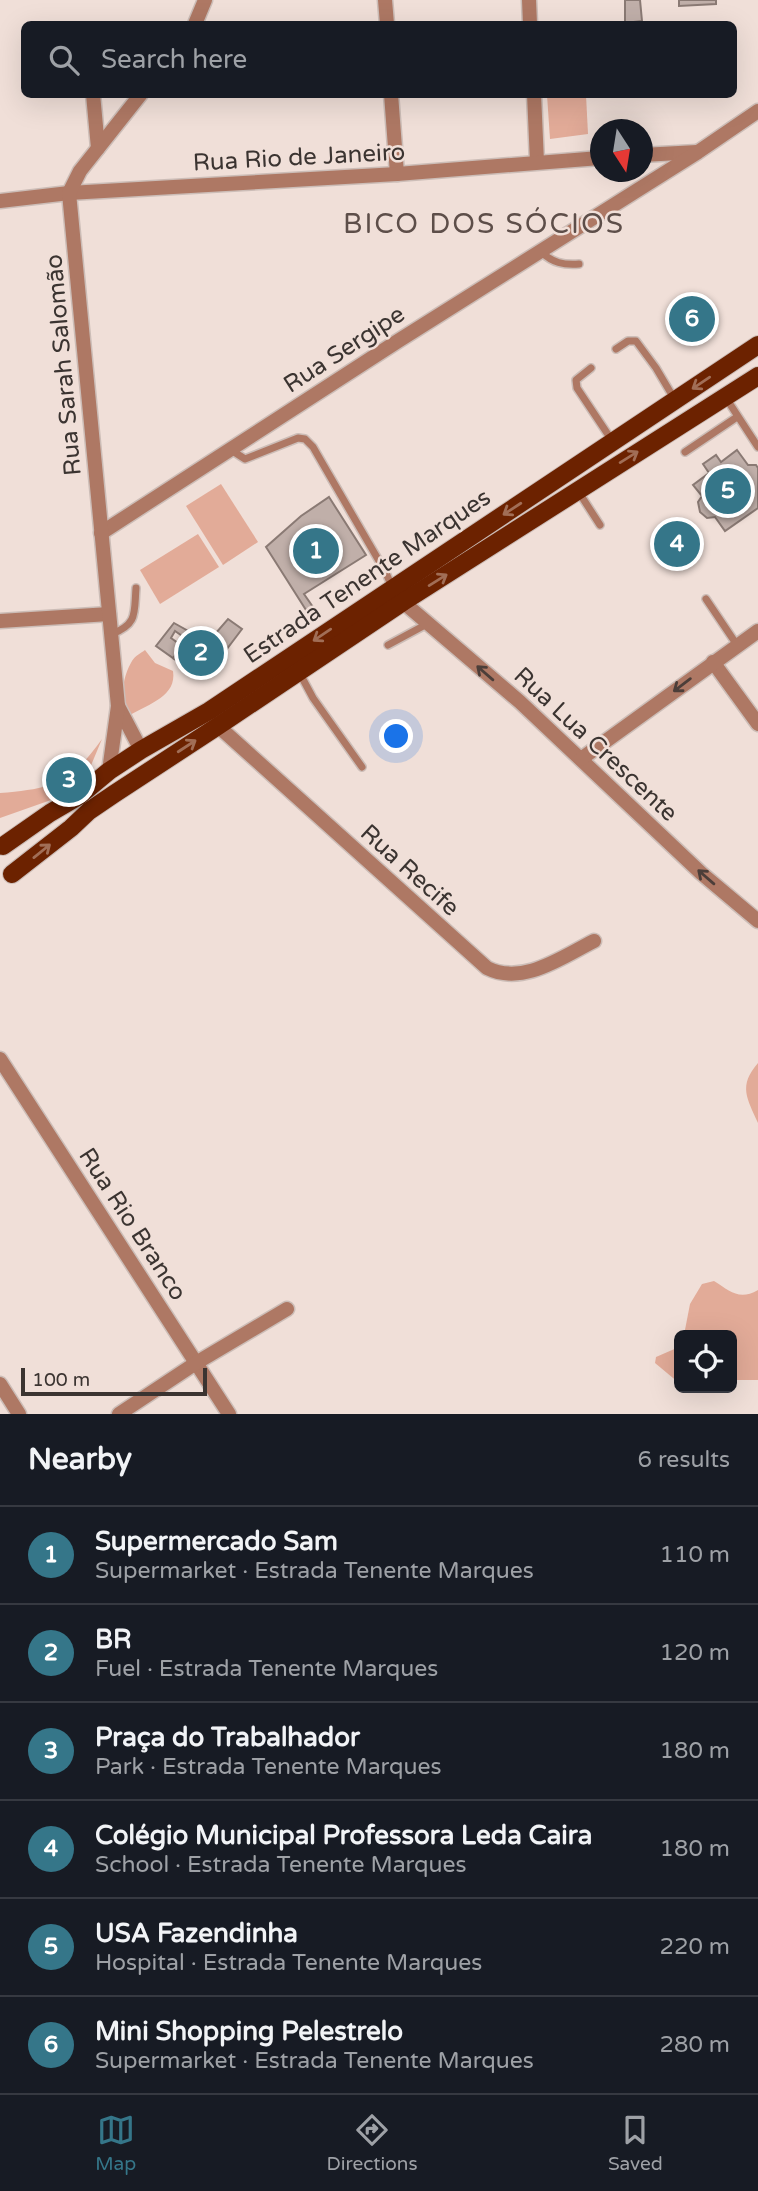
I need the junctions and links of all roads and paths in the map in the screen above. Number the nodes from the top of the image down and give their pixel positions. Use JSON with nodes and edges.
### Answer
{"nodes":[{"id":1,"x":205,"y":0,"type":"edge"},
{"id":2,"x":385,"y":0,"type":"edge"},
{"id":3,"x":529,"y":0,"type":"edge"},
{"id":4,"x":196,"y":21,"type":"edge"},
{"id":5,"x":387,"y":21,"type":"edge"},
{"id":6,"x":530,"y":21,"type":"edge"},
{"id":7,"x":93,"y":98,"type":"edge"},
{"id":8,"x":138,"y":98,"type":"edge"},
{"id":9,"x":391,"y":98,"type":"edge"},
{"id":10,"x":534,"y":98,"type":"edge"},
{"id":11,"x":758,"y":111,"type":"edge"},
{"id":12,"x":98,"y":148,"type":"junction"},
{"id":13,"x":698,"y":152,"type":"junction"},
{"id":14,"x":653,"y":154,"type":"edge"},
{"id":15,"x":590,"y":159,"type":"edge"},
{"id":16,"x":537,"y":162,"type":"junction"},
{"id":17,"x":397,"y":174,"type":"junction"},
{"id":18,"x":69,"y":193,"type":"junction"},
{"id":19,"x":0,"y":201,"type":"edge"},
{"id":20,"x":540,"y":251,"type":"junction"},
{"id":21,"x":579,"y":264,"type":"dead end"},
{"id":22,"x":758,"y":345,"type":"edge"},
{"id":23,"x":616,"y":349,"type":"dead end"},
{"id":24,"x":591,"y":368,"type":"dead end"},
{"id":25,"x":758,"y":376,"type":"edge"},
{"id":26,"x":725,"y":396,"type":"junction"},
{"id":27,"x":676,"y":401,"type":"junction"},
{"id":28,"x":737,"y":417,"type":"junction"},
{"id":29,"x":614,"y":442,"type":"junction"},
{"id":30,"x":758,"y":447,"type":"edge"},
{"id":31,"x":230,"y":450,"type":"junction"},
{"id":32,"x":685,"y":452,"type":"dead end"},
{"id":33,"x":578,"y":491,"type":"junction"},
{"id":34,"x":600,"y":524,"type":"dead end"},
{"id":35,"x":101,"y":533,"type":"junction"},
{"id":36,"x":136,"y":588,"type":"dead end"},
{"id":37,"x":398,"y":595,"type":"junction"},
{"id":38,"x":706,"y":599,"type":"dead end"},
{"id":39,"x":109,"y":614,"type":"junction"},
{"id":40,"x":0,"y":621,"type":"edge"},
{"id":41,"x":428,"y":623,"type":"junction"},
{"id":42,"x":758,"y":631,"type":"edge"},
{"id":43,"x":111,"y":634,"type":"junction"},
{"id":44,"x":388,"y":645,"type":"dead end"},
{"id":45,"x":737,"y":645,"type":"junction"},
{"id":46,"x":713,"y":662,"type":"junction"},
{"id":47,"x":299,"y":672,"type":"junction"},
{"id":48,"x":118,"y":706,"type":"junction"},
{"id":49,"x":758,"y":724,"type":"edge"},
{"id":50,"x":218,"y":726,"type":"junction"},
{"id":51,"x":141,"y":750,"type":"junction"},
{"id":52,"x":581,"y":760,"type":"junction"},
{"id":53,"x":362,"y":766,"type":"dead end"},
{"id":54,"x":109,"y":771,"type":"junction"},
{"id":55,"x":114,"y":793,"type":"junction"},
{"id":56,"x":2,"y":846,"type":"edge"},
{"id":57,"x":6,"y":876,"type":"edge"},
{"id":58,"x":758,"y":921,"type":"edge"},
{"id":59,"x":594,"y":941,"type":"dead end"},
{"id":60,"x":0,"y":1059,"type":"edge"},
{"id":61,"x":5,"y":1079,"type":"edge"},
{"id":62,"x":287,"y":1309,"type":"dead end"},
{"id":63,"x":196,"y":1363,"type":"junction"},
{"id":64,"x":0,"y":1384,"type":"edge"},
{"id":65,"x":19,"y":1414,"type":"edge"},
{"id":66,"x":118,"y":1414,"type":"edge"},
{"id":67,"x":229,"y":1414,"type":"edge"}],
"edges":[{"from":1,"to":4,"type":"street"},
{"from":2,"to":5,"type":"street"},
{"from":3,"to":6,"type":"street"},
{"from":7,"to":12,"type":"street"},
{"from":8,"to":12,"type":"street"},
{"from":9,"to":17,"type":"street"},
{"from":10,"to":16,"type":"street"},
{"from":11,"to":13,"type":"street","name":"Rua Sergipe"},
{"from":12,"to":18,"type":"street"},
{"from":13,"to":14,"type":"street"},
{"from":13,"to":20,"type":"street","name":"Rua Sergipe"},
{"from":15,"to":16,"type":"street","name":"Rua Rio de Janeiro"},
{"from":16,"to":17,"type":"street","name":"Rua Rio de Janeiro"},
{"from":17,"to":18,"type":"street","name":"Rua Rio de Janeiro"},
{"from":18,"to":19,"type":"street","name":"Rua Rio de Janeiro"},
{"from":18,"to":35,"type":"street","name":"Rua Sarah Salomão"},
{"from":20,"to":21,"type":"lane"},
{"from":20,"to":31,"type":"street","name":"Rua Sergipe"},
{"from":22,"to":27,"type":"main road","name":"Estrada Tenente Marques","one_way":true},
{"from":23,"to":27,"type":"lane"},
{"from":24,"to":29,"type":"lane"},
{"from":25,"to":26,"type":"main road","name":"Estrada Tenente Marques"},
{"from":26,"to":28,"type":"lane"},
{"from":33,"to":26,"type":"main road","name":"Estrada Tenente Marques","one_way":true},
{"from":27,"to":29,"type":"main road","name":"Estrada Tenente Marques"},
{"from":28,"to":30,"type":"lane"},
{"from":28,"to":32,"type":"lane"},
{"from":29,"to":37,"type":"main road","name":"Estrada Tenente Marques","one_way":true},
{"from":31,"to":35,"type":"street","name":"Rua Sergipe"},
{"from":31,"to":37,"type":"lane"},
{"from":33,"to":34,"type":"lane"},
{"from":37,"to":33,"type":"main road","name":"Estrada Tenente Marques","one_way":true},
{"from":35,"to":39,"type":"street"},
{"from":36,"to":43,"type":"lane"},
{"from":37,"to":41,"type":"street","name":"Rua Lua Crescente"},
{"from":37,"to":47,"type":"main road","name":"Estrada Tenente Marques"},
{"from":37,"to":51,"type":"main road","name":"Estrada Tenente Marques","one_way":true},
{"from":38,"to":45,"type":"lane"},
{"from":39,"to":40,"type":"street"},
{"from":39,"to":43,"type":"street"},
{"from":41,"to":44,"type":"lane"},
{"from":52,"to":41,"type":"street","name":"Rua Lua Crescente","one_way":true},
{"from":42,"to":45,"type":"street"},
{"from":43,"to":48,"type":"street"},
{"from":45,"to":46,"type":"street"},
{"from":46,"to":49,"type":"street"},
{"from":46,"to":52,"type":"street","one_way":true},
{"from":47,"to":50,"type":"main road","name":"Estrada Tenente Marques"},
{"from":47,"to":53,"type":"lane"},
{"from":48,"to":51,"type":"street"},
{"from":48,"to":54,"type":"street"},
{"from":55,"to":50,"type":"main road","name":"Estrada Tenente Marques","one_way":true},
{"from":50,"to":59,"type":"street","name":"Rua Recife"},
{"from":51,"to":54,"type":"main road","name":"Estrada Tenente Marques"},
{"from":51,"to":55,"type":"main road"},
{"from":58,"to":52,"type":"street","name":"Rua Lua Crescente","one_way":true},
{"from":54,"to":56,"type":"main road","name":"Estrada Tenente Marques"},
{"from":57,"to":55,"type":"main road","name":"Estrada Tenente Marques","one_way":true},
{"from":56,"to":57,"type":"main road"},
{"from":60,"to":61,"type":"street","name":"Rua Rio Branco"},
{"from":61,"to":63,"type":"street","name":"Rua Rio Branco"},
{"from":62,"to":63,"type":"street"},
{"from":63,"to":66,"type":"street"},
{"from":63,"to":67,"type":"street","name":"Rua Rio Branco"},
{"from":64,"to":65,"type":"street"}]}
